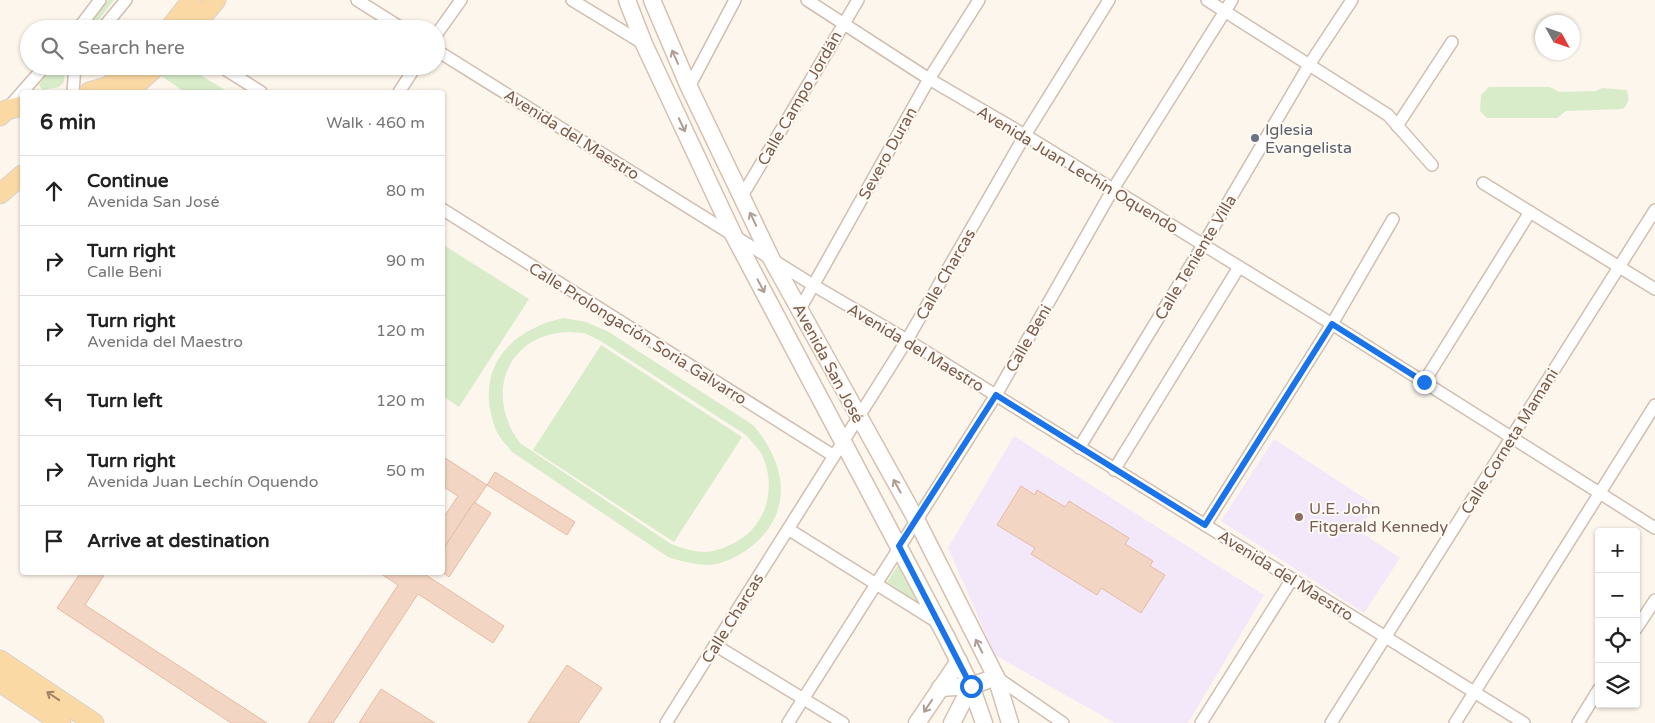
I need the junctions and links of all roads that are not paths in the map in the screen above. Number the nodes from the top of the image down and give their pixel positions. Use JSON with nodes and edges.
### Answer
{"nodes":[{"id":1,"x":100,"y":0,"type":"edge"},
{"id":2,"x":126,"y":0,"type":"edge"},
{"id":3,"x":192,"y":0,"type":"edge"},
{"id":4,"x":216,"y":0,"type":"edge"},
{"id":5,"x":357,"y":0,"type":"edge"},
{"id":6,"x":460,"y":0,"type":"edge"},
{"id":7,"x":572,"y":0,"type":"edge"},
{"id":8,"x":627,"y":0,"type":"edge"},
{"id":9,"x":652,"y":0,"type":"edge"},
{"id":10,"x":735,"y":0,"type":"edge"},
{"id":11,"x":807,"y":0,"type":"edge"},
{"id":12,"x":858,"y":0,"type":"edge"},
{"id":13,"x":979,"y":0,"type":"edge"},
{"id":14,"x":1109,"y":0,"type":"edge"},
{"id":15,"x":1207,"y":0,"type":"edge"},
{"id":16,"x":1232,"y":0,"type":"edge"},
{"id":17,"x":1352,"y":0,"type":"edge"},
{"id":18,"x":1225,"y":11,"type":"junction"},
{"id":19,"x":85,"y":20,"type":"edge"},
{"id":20,"x":109,"y":20,"type":"edge"},
{"id":21,"x":176,"y":20,"type":"edge"},
{"id":22,"x":199,"y":20,"type":"edge"},
{"id":23,"x":389,"y":20,"type":"edge"},
{"id":24,"x":445,"y":22,"type":"edge"},
{"id":25,"x":844,"y":23,"type":"junction"},
{"id":26,"x":1452,"y":42,"type":"dead end"},
{"id":27,"x":644,"y":44,"type":"junction"},
{"id":28,"x":445,"y":56,"type":"edge"},
{"id":29,"x":1309,"y":65,"type":"junction"},
{"id":30,"x":38,"y":75,"type":"edge"},
{"id":31,"x":74,"y":75,"type":"edge"},
{"id":32,"x":121,"y":75,"type":"edge"},
{"id":33,"x":147,"y":75,"type":"edge"},
{"id":34,"x":234,"y":75,"type":"edge"},
{"id":35,"x":410,"y":75,"type":"edge"},
{"id":36,"x":929,"y":79,"type":"junction"},
{"id":37,"x":689,"y":87,"type":"junction"},
{"id":38,"x":28,"y":89,"type":"edge"},
{"id":39,"x":73,"y":90,"type":"edge"},
{"id":40,"x":96,"y":90,"type":"edge"},
{"id":41,"x":130,"y":90,"type":"edge"},
{"id":42,"x":257,"y":90,"type":"edge"},
{"id":43,"x":400,"y":90,"type":"edge"},
{"id":44,"x":20,"y":97,"type":"edge"},
{"id":45,"x":7,"y":110,"type":"edge"},
{"id":46,"x":1397,"y":126,"type":"junction"},
{"id":47,"x":1026,"y":135,"type":"junction"},
{"id":48,"x":1432,"y":164,"type":"dead end"},
{"id":49,"x":20,"y":177,"type":"edge"},
{"id":50,"x":1483,"y":183,"type":"dead end"},
{"id":51,"x":1113,"y":189,"type":"junction"},
{"id":52,"x":0,"y":194,"type":"edge"},
{"id":53,"x":742,"y":196,"type":"junction"},
{"id":54,"x":1655,"y":210,"type":"edge"},
{"id":55,"x":445,"y":211,"type":"edge"},
{"id":56,"x":1530,"y":212,"type":"junction"},
{"id":57,"x":1393,"y":219,"type":"dead end"},
{"id":58,"x":1651,"y":222,"type":"edge"},
{"id":59,"x":734,"y":236,"type":"junction"},
{"id":60,"x":1203,"y":245,"type":"junction"},
{"id":61,"x":772,"y":260,"type":"junction"},
{"id":62,"x":1619,"y":266,"type":"junction"},
{"id":63,"x":1239,"y":267,"type":"junction"},
{"id":64,"x":813,"y":286,"type":"junction"},
{"id":65,"x":1655,"y":289,"type":"edge"},
{"id":66,"x":800,"y":309,"type":"junction"},
{"id":67,"x":1332,"y":324,"type":"junction"},
{"id":68,"x":907,"y":340,"type":"junction"},
{"id":69,"x":1424,"y":382,"type":"junction"},
{"id":70,"x":996,"y":395,"type":"junction"},
{"id":71,"x":1655,"y":405,"type":"edge"},
{"id":72,"x":858,"y":418,"type":"junction"},
{"id":73,"x":1511,"y":437,"type":"junction"},
{"id":74,"x":844,"y":441,"type":"junction"},
{"id":75,"x":1079,"y":448,"type":"junction"},
{"id":76,"x":834,"y":456,"type":"junction"},
{"id":77,"x":1114,"y":470,"type":"junction"},
{"id":78,"x":1600,"y":493,"type":"junction"},
{"id":79,"x":916,"y":520,"type":"junction"},
{"id":80,"x":1205,"y":525,"type":"junction"},
{"id":81,"x":1655,"y":528,"type":"edge"},
{"id":82,"x":788,"y":529,"type":"junction"},
{"id":83,"x":899,"y":546,"type":"junction"},
{"id":84,"x":1292,"y":579,"type":"junction"},
{"id":85,"x":877,"y":583,"type":"junction"},
{"id":86,"x":1655,"y":600,"type":"edge"},
{"id":87,"x":1640,"y":623,"type":"edge"},
{"id":88,"x":940,"y":624,"type":"junction"},
{"id":89,"x":1385,"y":636,"type":"junction"},
{"id":90,"x":715,"y":645,"type":"junction"},
{"id":91,"x":0,"y":660,"type":"edge"},
{"id":92,"x":959,"y":660,"type":"junction"},
{"id":93,"x":996,"y":677,"type":"junction"},
{"id":94,"x":0,"y":682,"type":"edge"},
{"id":95,"x":971,"y":686,"type":"junction"},
{"id":96,"x":940,"y":688,"type":"junction"},
{"id":97,"x":1474,"y":692,"type":"junction"},
{"id":98,"x":1595,"y":695,"type":"edge"},
{"id":99,"x":804,"y":698,"type":"junction"},
{"id":100,"x":61,"y":723,"type":"edge"},
{"id":101,"x":94,"y":723,"type":"edge"},
{"id":102,"x":666,"y":723,"type":"edge"},
{"id":103,"x":788,"y":723,"type":"edge"},
{"id":104,"x":843,"y":723,"type":"edge"},
{"id":105,"x":917,"y":723,"type":"edge"},
{"id":106,"x":952,"y":723,"type":"edge"},
{"id":107,"x":984,"y":723,"type":"edge"},
{"id":108,"x":1010,"y":723,"type":"edge"},
{"id":109,"x":1063,"y":723,"type":"edge"},
{"id":110,"x":1202,"y":723,"type":"edge"},
{"id":111,"x":1331,"y":723,"type":"edge"},
{"id":112,"x":1455,"y":723,"type":"edge"},
{"id":113,"x":1524,"y":723,"type":"edge"},
{"id":114,"x":1578,"y":723,"type":"edge"}],
"edges":[{"from":1,"to":19,"type":"street"},
{"from":2,"to":20,"type":"street"},
{"from":3,"to":21,"type":"main road"},
{"from":4,"to":22,"type":"main road"},
{"from":5,"to":23,"type":"street"},
{"from":6,"to":24,"type":"street"},
{"from":7,"to":27,"type":"street"},
{"from":8,"to":27,"type":"street","name":"Avenida San José"},
{"from":37,"to":9,"type":"street","name":"Avenida San José","one_way":true},
{"from":10,"to":37,"type":"street"},
{"from":11,"to":25,"type":"street","name":"Avenida Juan Lechín Oquendo"},
{"from":12,"to":25,"type":"street","name":"Calle Campo Jordán"},
{"from":13,"to":36,"type":"street","name":"Severo Duran"},
{"from":14,"to":47,"type":"street","name":"Calle Charcas"},
{"from":15,"to":18,"type":"street"},
{"from":16,"to":18,"type":"street","name":"Calle Beni"},
{"from":17,"to":29,"type":"street","name":"Calle Teniente Villa"},
{"from":18,"to":29,"type":"street"},
{"from":18,"to":51,"type":"street","name":"Calle Beni"},
{"from":25,"to":36,"type":"street","name":"Avenida Juan Lechín Oquendo"},
{"from":25,"to":53,"type":"street","name":"Calle Campo Jordán"},
{"from":26,"to":46,"type":"street"},
{"from":27,"to":59,"type":"street","name":"Avenida San José","one_way":true},
{"from":28,"to":59,"type":"street","name":"Avenida del Maestro"},
{"from":29,"to":46,"type":"street"},
{"from":29,"to":60,"type":"street","name":"Calle Teniente Villa"},
{"from":30,"to":38,"type":"street"},
{"from":31,"to":39,"type":"street"},
{"from":32,"to":40,"type":"main road"},
{"from":33,"to":41,"type":"main road"},
{"from":34,"to":42,"type":"street"},
{"from":35,"to":43,"type":"street"},
{"from":36,"to":47,"type":"street","name":"Avenida Juan Lechín Oquendo"},
{"from":36,"to":64,"type":"street","name":"Severo Duran"},
{"from":37,"to":53,"type":"street","name":"Avenida San José"},
{"from":44,"to":45,"type":"street"},
{"from":46,"to":48,"type":"street"},
{"from":47,"to":51,"type":"street","name":"Avenida Juan Lechín Oquendo"},
{"from":47,"to":68,"type":"street","name":"Calle Charcas"},
{"from":49,"to":52,"type":"main road"},
{"from":50,"to":56,"type":"street"},
{"from":51,"to":60,"type":"street","name":"Avenida Juan Lechín Oquendo"},
{"from":51,"to":70,"type":"street","name":"Calle Beni"},
{"from":61,"to":53,"type":"street","name":"Avenida San José","one_way":true},
{"from":54,"to":58,"type":"street","name":"Calle Corneta Mamani"},
{"from":55,"to":76,"type":"street","name":"Calle Prolongación Soria Galvarro"},
{"from":56,"to":62,"type":"street"},
{"from":56,"to":69,"type":"street"},
{"from":57,"to":67,"type":"street"},
{"from":58,"to":62,"type":"street","name":"Calle Corneta Mamani"},
{"from":59,"to":61,"type":"street","name":"Avenida del Maestro"},
{"from":59,"to":74,"type":"street","name":"Avenida San José","one_way":true},
{"from":60,"to":63,"type":"street","name":"Avenida Juan Lechín Oquendo"},
{"from":60,"to":75,"type":"street","name":"Calle Teniente Villa"},
{"from":61,"to":64,"type":"street","name":"Avenida del Maestro"},
{"from":61,"to":66,"type":"street","name":"Avenida San José"},
{"from":62,"to":65,"type":"street"},
{"from":62,"to":73,"type":"street","name":"Calle Corneta Mamani"},
{"from":63,"to":67,"type":"street","name":"Avenida Juan Lechín Oquendo"},
{"from":63,"to":77,"type":"street"},
{"from":64,"to":66,"type":"street","name":"Severo Duran"},
{"from":64,"to":68,"type":"street","name":"Avenida del Maestro"},
{"from":66,"to":72,"type":"street","name":"Avenida San José"},
{"from":67,"to":69,"type":"street","name":"Avenida Juan Lechín Oquendo"},
{"from":67,"to":80,"type":"street"},
{"from":68,"to":70,"type":"street","name":"Avenida del Maestro"},
{"from":68,"to":72,"type":"street","name":"Calle Charcas"},
{"from":69,"to":73,"type":"street","name":"Avenida Juan Lechín Oquendo"},
{"from":70,"to":75,"type":"street","name":"Avenida del Maestro"},
{"from":70,"to":79,"type":"street","name":"Calle Beni"},
{"from":71,"to":78,"type":"street"},
{"from":72,"to":74,"type":"street","name":"Calle Charcas"},
{"from":79,"to":72,"type":"street","name":"Avenida San José","one_way":true},
{"from":73,"to":78,"type":"street","name":"Avenida Juan Lechín Oquendo"},
{"from":73,"to":89,"type":"street","name":"Calle Corneta Mamani"},
{"from":74,"to":76,"type":"street","name":"Calle Charcas"},
{"from":74,"to":83,"type":"street","name":"Avenida San José"},
{"from":75,"to":77,"type":"street","name":"Avenida del Maestro"},
{"from":76,"to":82,"type":"street","name":"Calle Charcas"},
{"from":77,"to":80,"type":"street","name":"Avenida del Maestro"},
{"from":78,"to":81,"type":"street","name":"Avenida Juan Lechín Oquendo"},
{"from":78,"to":97,"type":"street"},
{"from":79,"to":83,"type":"street","name":"Calle Beni"},
{"from":93,"to":79,"type":"street","name":"Avenida San José","one_way":true},
{"from":80,"to":84,"type":"street","name":"Avenida del Maestro"},
{"from":82,"to":85,"type":"street"},
{"from":82,"to":90,"type":"street","name":"Calle Charcas"},
{"from":83,"to":85,"type":"street","name":"Calle Beni"},
{"from":83,"to":88,"type":"street","name":"Avenida San José"},
{"from":84,"to":89,"type":"street","name":"Avenida del Maestro"},
{"from":84,"to":110,"type":"street"},
{"from":85,"to":88,"type":"street"},
{"from":85,"to":99,"type":"street","name":"Calle Beni"},
{"from":86,"to":87,"type":"street"},
{"from":88,"to":92,"type":"street","name":"Avenida San José"},
{"from":89,"to":97,"type":"street","name":"Avenida del Maestro"},
{"from":89,"to":111,"type":"street","name":"Calle Corneta Mamani"},
{"from":90,"to":99,"type":"street"},
{"from":90,"to":102,"type":"street","name":"Calle Charcas"},
{"from":101,"to":91,"type":"main road","one_way":true},
{"from":92,"to":95,"type":"street","name":"Avenida San José"},
{"from":92,"to":96,"type":"street"},
{"from":93,"to":95,"type":"street"},
{"from":93,"to":108,"type":"street","name":"Avenida San José"},
{"from":93,"to":109,"type":"street"},
{"from":94,"to":100,"type":"main road"},
{"from":95,"to":96,"type":"street"},
{"from":95,"to":106,"type":"street"},
{"from":95,"to":107,"type":"street","name":"Avenida San José"},
{"from":96,"to":105,"type":"street","one_way":true},
{"from":97,"to":112,"type":"street"},
{"from":97,"to":113,"type":"street","name":"Avenida del Maestro"},
{"from":98,"to":114,"type":"street"},
{"from":99,"to":103,"type":"street","name":"Calle Beni"},
{"from":99,"to":104,"type":"street"}]}
